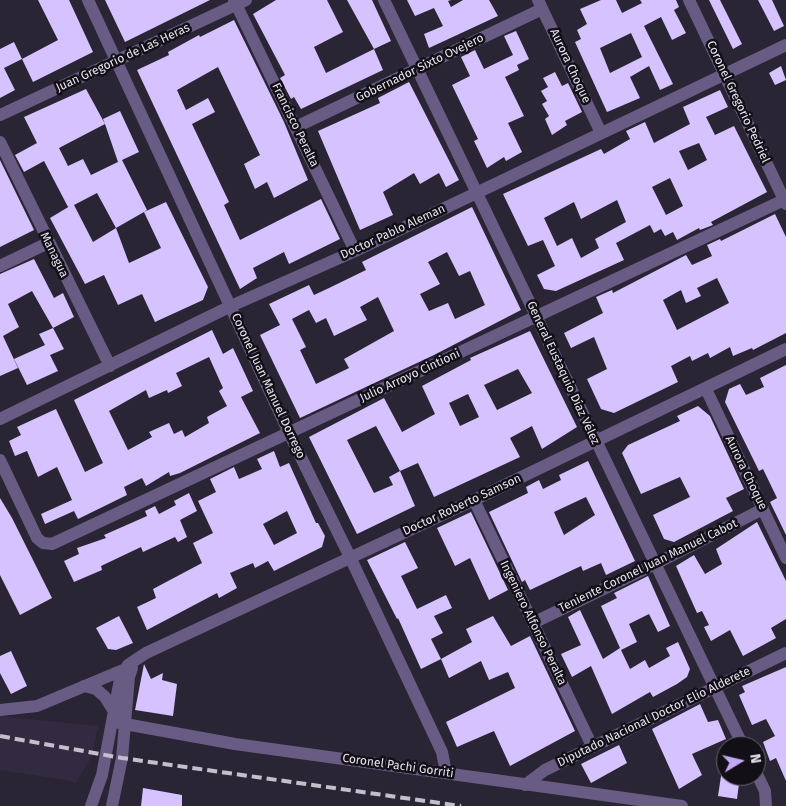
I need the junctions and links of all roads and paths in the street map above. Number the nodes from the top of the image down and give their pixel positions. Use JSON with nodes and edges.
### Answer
{"nodes":[{"id":1,"x":88,"y":0,"type":"edge"},
{"id":2,"x":384,"y":0,"type":"edge"},
{"id":3,"x":689,"y":0,"type":"edge"},
{"id":4,"x":239,"y":2,"type":"edge"},
{"id":5,"x":540,"y":4,"type":"edge"},
{"id":6,"x":786,"y":45,"type":"edge"},
{"id":7,"x":117,"y":60,"type":"junction"},
{"id":8,"x":417,"y":70,"type":"junction"},
{"id":9,"x":725,"y":75,"type":"junction"},
{"id":10,"x":0,"y":116,"type":"edge"},
{"id":11,"x":296,"y":127,"type":"junction"},
{"id":12,"x":601,"y":133,"type":"junction"},
{"id":13,"x":0,"y":142,"type":"edge"},
{"id":14,"x":477,"y":192,"type":"junction"},
{"id":15,"x":785,"y":202,"type":"edge"},
{"id":16,"x":48,"y":244,"type":"junction"},
{"id":17,"x":355,"y":251,"type":"junction"},
{"id":18,"x":0,"y":266,"type":"edge"},
{"id":19,"x":231,"y":306,"type":"junction"},
{"id":20,"x":537,"y":316,"type":"junction"},
{"id":21,"x":786,"y":350,"type":"edge"},
{"id":22,"x":110,"y":366,"type":"junction"},
{"id":23,"x":706,"y":388,"type":"junction"},
{"id":24,"x":0,"y":419,"type":"edge"},
{"id":25,"x":289,"y":434,"type":"junction"},
{"id":26,"x":595,"y":441,"type":"junction"},
{"id":27,"x":0,"y":460,"type":"edge"},
{"id":28,"x":474,"y":500,"type":"junction"},
{"id":29,"x":763,"y":509,"type":"junction"},
{"id":30,"x":350,"y":557,"type":"junction"},
{"id":31,"x":786,"y":558,"type":"edge"},
{"id":32,"x":655,"y":564,"type":"junction"},
{"id":33,"x":533,"y":623,"type":"junction"},
{"id":34,"x":786,"y":653,"type":"edge"},
{"id":35,"x":137,"y":659,"type":"junction"},
{"id":36,"x":123,"y":670,"type":"junction"},
{"id":37,"x":84,"y":686,"type":"junction"},
{"id":38,"x":715,"y":689,"type":"junction"},
{"id":39,"x":0,"y":710,"type":"edge"},
{"id":40,"x":118,"y":719,"type":"junction"},
{"id":41,"x":738,"y":736,"type":"edge"},
{"id":42,"x":592,"y":746,"type":"junction"},
{"id":43,"x":446,"y":773,"type":"junction"},
{"id":44,"x":525,"y":784,"type":"junction"},
{"id":45,"x":763,"y":786,"type":"edge"},
{"id":46,"x":91,"y":806,"type":"edge"},
{"id":47,"x":112,"y":806,"type":"edge"},
{"id":48,"x":682,"y":806,"type":"edge"},
{"id":49,"x":766,"y":806,"type":"edge"}],
"edges":[{"from":1,"to":7,"type":"street","name":"Coronel Juan Manuel Dorrego"},
{"from":2,"to":8,"type":"street","name":"General Eustaquio Díaz Vélez"},
{"from":3,"to":9,"type":"street","name":"Coronel Gregorio Pedriel"},
{"from":4,"to":7,"type":"street","name":"Juan Gregorio de Las Heras"},
{"from":4,"to":11,"type":"street","name":"Francisco Peralta"},
{"from":5,"to":8,"type":"street","name":"Gobernador Sixto Ovejero"},
{"from":5,"to":12,"type":"street","name":"Aurora Choque"},
{"from":6,"to":9,"type":"street","name":"Doctor Pablo Aleman"},
{"from":7,"to":10,"type":"street","name":"Juan Gregorio de Las Heras"},
{"from":7,"to":19,"type":"street","name":"Coronel Juan Manuel Dorrego"},
{"from":8,"to":11,"type":"street","name":"Gobernador Sixto Ovejero"},
{"from":8,"to":14,"type":"street","name":"General Eustaquio Díaz Vélez"},
{"from":9,"to":12,"type":"street","name":"Doctor Pablo Aleman"},
{"from":9,"to":15,"type":"street","name":"Coronel Gregorio Pedriel"},
{"from":11,"to":17,"type":"street","name":"Francisco Peralta"},
{"from":12,"to":14,"type":"street","name":"Doctor Pablo Aleman"},
{"from":13,"to":16,"type":"street","name":"Managua"},
{"from":14,"to":17,"type":"street","name":"Doctor Pablo Aleman"},
{"from":14,"to":20,"type":"street","name":"General Eustaquio Díaz Vélez"},
{"from":15,"to":20,"type":"street","name":"Julio Arroyo Cintioni"},
{"from":16,"to":18,"type":"street"},
{"from":16,"to":22,"type":"street","name":"Managua"},
{"from":17,"to":19,"type":"street","name":"Doctor Pablo Aleman"},
{"from":19,"to":22,"type":"street","name":"Doctor Pablo Aleman"},
{"from":19,"to":25,"type":"street","name":"Coronel Juan Manuel Dorrego"},
{"from":20,"to":25,"type":"street","name":"Julio Arroyo Cintioni"},
{"from":20,"to":26,"type":"street","name":"General Eustaquio Díaz Vélez"},
{"from":21,"to":23,"type":"street","name":"Doctor Roberto Samson"},
{"from":22,"to":24,"type":"street","name":"Doctor Pablo Aleman"},
{"from":23,"to":26,"type":"street","name":"Doctor Roberto Samson"},
{"from":23,"to":29,"type":"street","name":"Aurora Choque"},
{"from":25,"to":27,"type":"street","name":"Julio Arroyo Cintioni"},
{"from":25,"to":30,"type":"street","name":"Coronel Juan Manuel Dorrego"},
{"from":26,"to":28,"type":"street","name":"Doctor Roberto Samson"},
{"from":26,"to":32,"type":"street","name":"General Eustaquio Díaz Vélez"},
{"from":28,"to":30,"type":"street","name":"Doctor Roberto Samson"},
{"from":28,"to":33,"type":"street","name":"Ingeniero Alfonso Peralta"},
{"from":29,"to":31,"type":"street","name":"Aurora Choque"},
{"from":29,"to":32,"type":"street","name":"Teniente Coronel Juan Manuel Cabot"},
{"from":30,"to":35,"type":"street","name":"Doctor Roberto Samson"},
{"from":30,"to":43,"type":"street","name":"Coronel Juan Manuel Dorrego"},
{"from":32,"to":33,"type":"street","name":"Teniente Coronel Juan Manuel Cabot"},
{"from":32,"to":38,"type":"street","name":"General Eustaquio Díaz Vélez"},
{"from":33,"to":42,"type":"street","name":"Ingeniero Alfonso Peralta"},
{"from":34,"to":38,"type":"street","name":"Diputado Nacional Doctor Elio Alderete"},
{"from":35,"to":36,"type":"street","name":"Doctor Roberto Samson"},
{"from":35,"to":40,"type":"street"},
{"from":36,"to":37,"type":"street","name":"Doctor Roberto Samson"},
{"from":36,"to":40,"type":"street"},
{"from":37,"to":39,"type":"street","name":"Doctor Roberto Samson"},
{"from":37,"to":40,"type":"street"},
{"from":38,"to":41,"type":"street","name":"General Eustaquio Díaz Vélez"},
{"from":38,"to":42,"type":"street","name":"Diputado Nacional Doctor Elio Alderete"},
{"from":40,"to":43,"type":"street","name":"Coronel Pachi Gorriti"},
{"from":40,"to":46,"type":"street"},
{"from":40,"to":47,"type":"street"},
{"from":42,"to":44,"type":"street","name":"Diputado Nacional Doctor Elio Alderete"},
{"from":43,"to":44,"type":"street","name":"Coronel Pachi Gorriti"},
{"from":44,"to":48,"type":"street","name":"Coronel Pachi Gorriti"},
{"from":45,"to":49,"type":"street"}]}
